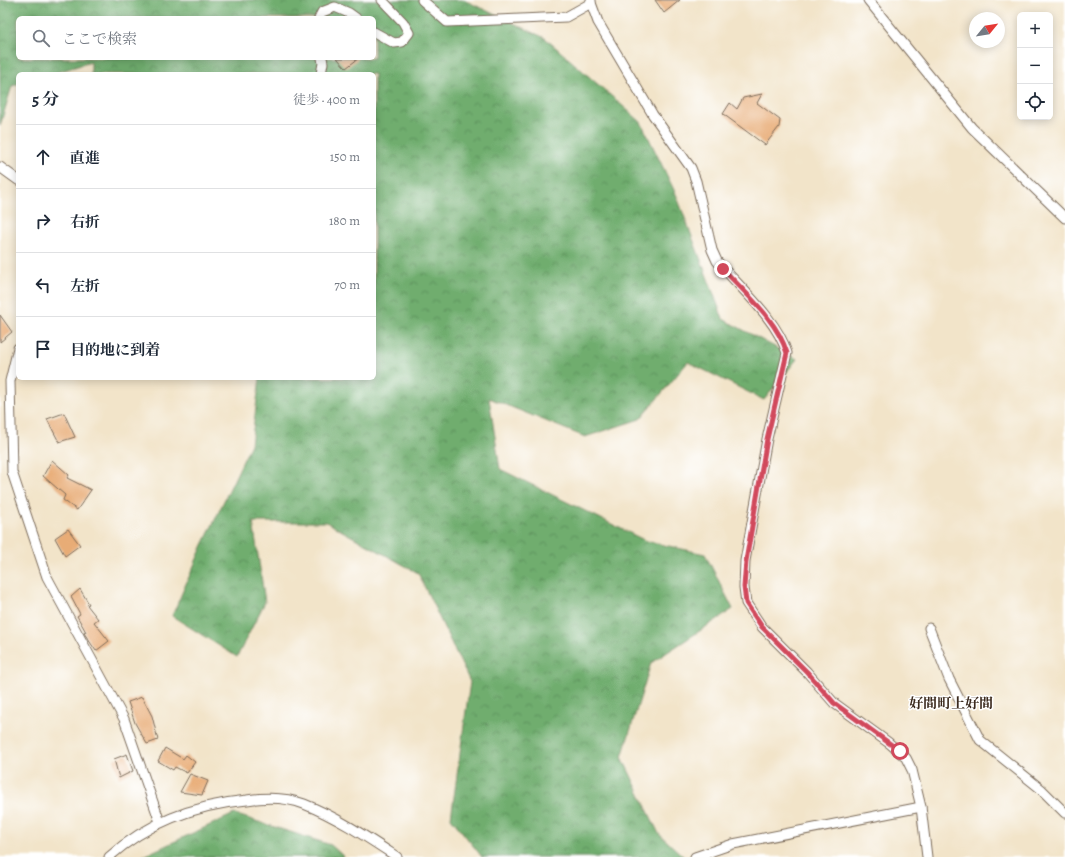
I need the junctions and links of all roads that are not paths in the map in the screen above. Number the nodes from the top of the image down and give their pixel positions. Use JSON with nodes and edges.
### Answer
{"nodes":[{"id":1,"x":382,"y":0,"type":"edge"},
{"id":2,"x":422,"y":0,"type":"edge"},
{"id":3,"x":868,"y":0,"type":"edge"},
{"id":4,"x":591,"y":2,"type":"edge"},
{"id":5,"x":320,"y":16,"type":"edge"},
{"id":6,"x":353,"y":16,"type":"edge"},
{"id":7,"x":376,"y":33,"type":"edge"},
{"id":8,"x":322,"y":60,"type":"edge"},
{"id":9,"x":321,"y":72,"type":"edge"},
{"id":10,"x":0,"y":167,"type":"edge"},
{"id":11,"x":16,"y":179,"type":"edge"},
{"id":12,"x":1065,"y":218,"type":"edge"},
{"id":13,"x":16,"y":356,"type":"edge"},
{"id":14,"x":929,"y":628,"type":"dead end"},
{"id":15,"x":921,"y":807,"type":"junction"},
{"id":16,"x":1065,"y":813,"type":"edge"},
{"id":17,"x":160,"y":822,"type":"junction"},
{"id":18,"x":109,"y":857,"type":"edge"},
{"id":19,"x":397,"y":857,"type":"edge"},
{"id":20,"x":695,"y":857,"type":"edge"},
{"id":21,"x":927,"y":857,"type":"edge"}],
"edges":[{"from":1,"to":7,"type":"street"},
{"from":2,"to":4,"type":"street"},
{"from":3,"to":12,"type":"street"},
{"from":4,"to":15,"type":"street"},
{"from":5,"to":6,"type":"street"},
{"from":8,"to":9,"type":"street"},
{"from":10,"to":11,"type":"street"},
{"from":13,"to":17,"type":"street"},
{"from":14,"to":16,"type":"street"},
{"from":15,"to":20,"type":"street"},
{"from":15,"to":21,"type":"street"},
{"from":17,"to":18,"type":"street"},
{"from":17,"to":19,"type":"street"}]}
